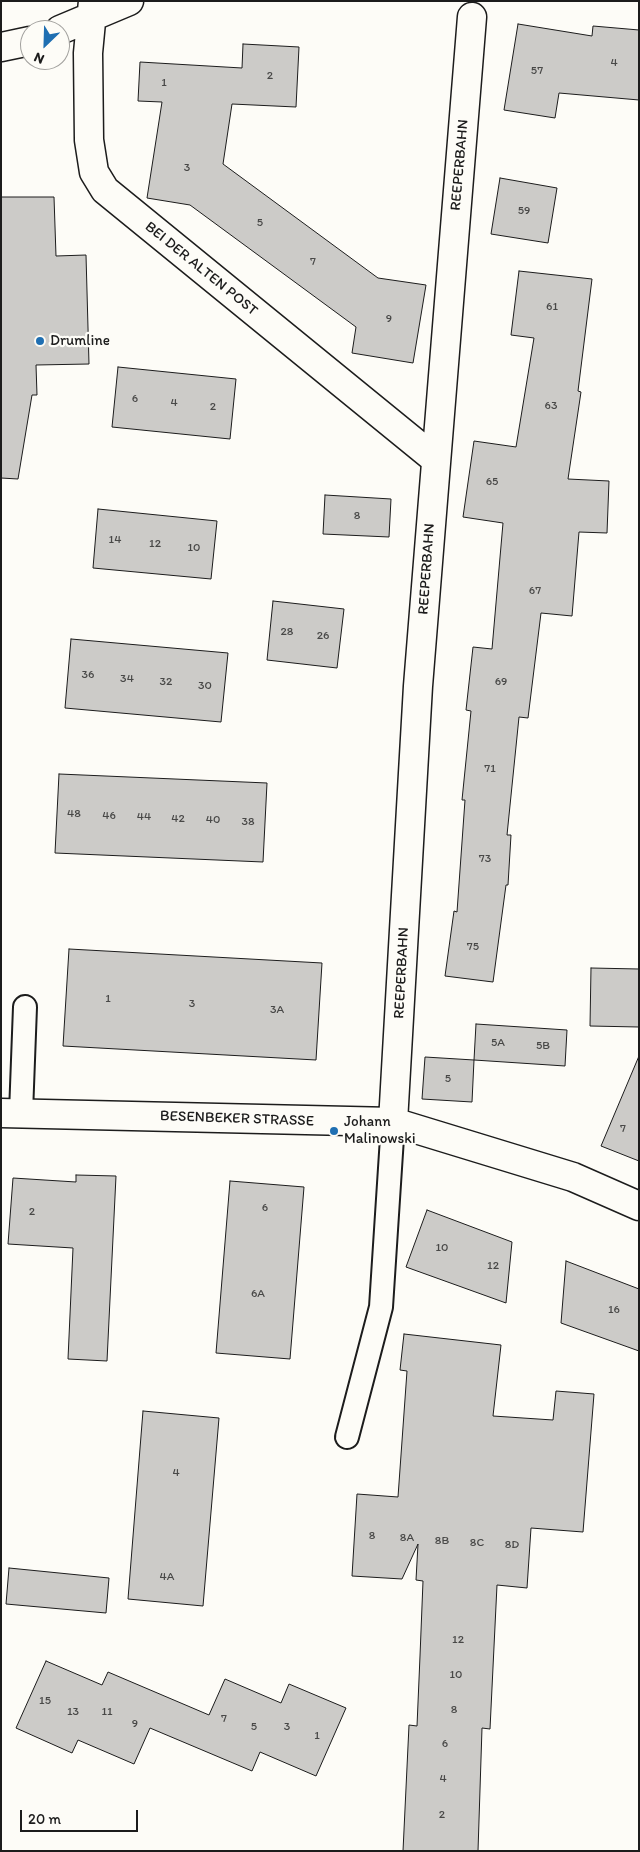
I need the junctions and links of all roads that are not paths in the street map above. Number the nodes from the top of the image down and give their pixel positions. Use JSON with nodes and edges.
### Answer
{"nodes":[{"id":1,"x":129,"y":1,"type":"edge"},
{"id":2,"x":92,"y":9,"type":"edge"},
{"id":3,"x":472,"y":17,"type":"dead end"},
{"id":4,"x":70,"y":23,"type":"edge"},
{"id":5,"x":20,"y":43,"type":"edge"},
{"id":6,"x":1,"y":47,"type":"edge"},
{"id":7,"x":435,"y":459,"type":"junction"},
{"id":8,"x":25,"y":1007,"type":"dead end"},
{"id":9,"x":11,"y":1113,"type":"edge"},
{"id":10,"x":393,"y":1122,"type":"junction"},
{"id":11,"x":639,"y":1206,"type":"edge"},
{"id":12,"x":347,"y":1437,"type":"dead end"}],
"edges":[{"from":1,"to":2,"type":"street"},
{"from":2,"to":4,"type":"street"},
{"from":2,"to":7,"type":"street","name":"BEI DER ALTEN POST"},
{"from":3,"to":7,"type":"street","name":"REEPERBAHN"},
{"from":5,"to":6,"type":"street"},
{"from":7,"to":10,"type":"street","name":"REEPERBAHN"},
{"from":8,"to":9,"type":"lane"},
{"from":9,"to":10,"type":"street","name":"BESENBEKER STRASSE"},
{"from":10,"to":11,"type":"street","name":"BESENBEKER STRASSE"},
{"from":10,"to":12,"type":"lane"}]}
